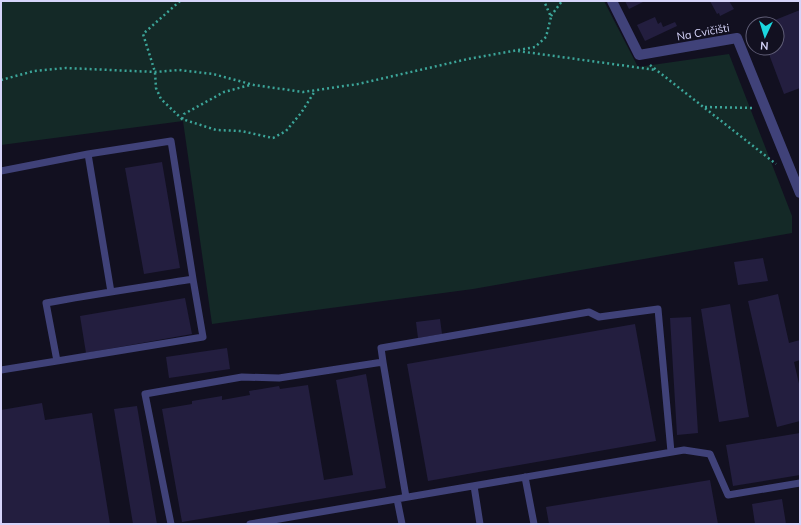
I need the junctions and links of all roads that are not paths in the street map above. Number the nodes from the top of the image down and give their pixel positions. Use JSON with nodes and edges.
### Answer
{"nodes":[{"id":1,"x":612,"y":1,"type":"edge"},
{"id":2,"x":88,"y":154,"type":"junction"},
{"id":3,"x":1,"y":171,"type":"edge"},
{"id":4,"x":800,"y":193,"type":"edge"},
{"id":5,"x":193,"y":279,"type":"junction"},
{"id":6,"x":111,"y":292,"type":"junction"},
{"id":7,"x":58,"y":360,"type":"junction"},
{"id":8,"x":383,"y":362,"type":"junction"},
{"id":9,"x":1,"y":370,"type":"edge"},
{"id":10,"x":670,"y":452,"type":"junction"},
{"id":11,"x":525,"y":477,"type":"junction"},
{"id":12,"x":800,"y":483,"type":"edge"},
{"id":13,"x":474,"y":486,"type":"junction"},
{"id":14,"x":406,"y":497,"type":"junction"},
{"id":15,"x":398,"y":499,"type":"junction"},
{"id":16,"x":171,"y":524,"type":"edge"},
{"id":17,"x":250,"y":524,"type":"edge"},
{"id":18,"x":402,"y":524,"type":"edge"},
{"id":19,"x":480,"y":524,"type":"edge"},
{"id":20,"x":534,"y":524,"type":"edge"}],
"edges":[{"from":1,"to":4,"type":"street","name":"Na Cvičišti"},
{"from":2,"to":3,"type":"lane"},
{"from":2,"to":5,"type":"lane"},
{"from":2,"to":6,"type":"lane"},
{"from":5,"to":6,"type":"lane"},
{"from":5,"to":7,"type":"lane"},
{"from":6,"to":7,"type":"lane"},
{"from":7,"to":9,"type":"lane"},
{"from":8,"to":10,"type":"lane"},
{"from":8,"to":14,"type":"lane"},
{"from":8,"to":16,"type":"lane"},
{"from":10,"to":11,"type":"lane"},
{"from":10,"to":12,"type":"lane"},
{"from":11,"to":13,"type":"lane"},
{"from":11,"to":20,"type":"lane"},
{"from":13,"to":14,"type":"lane"},
{"from":13,"to":19,"type":"lane"},
{"from":14,"to":15,"type":"lane"},
{"from":15,"to":17,"type":"lane"},
{"from":15,"to":18,"type":"lane"}]}
